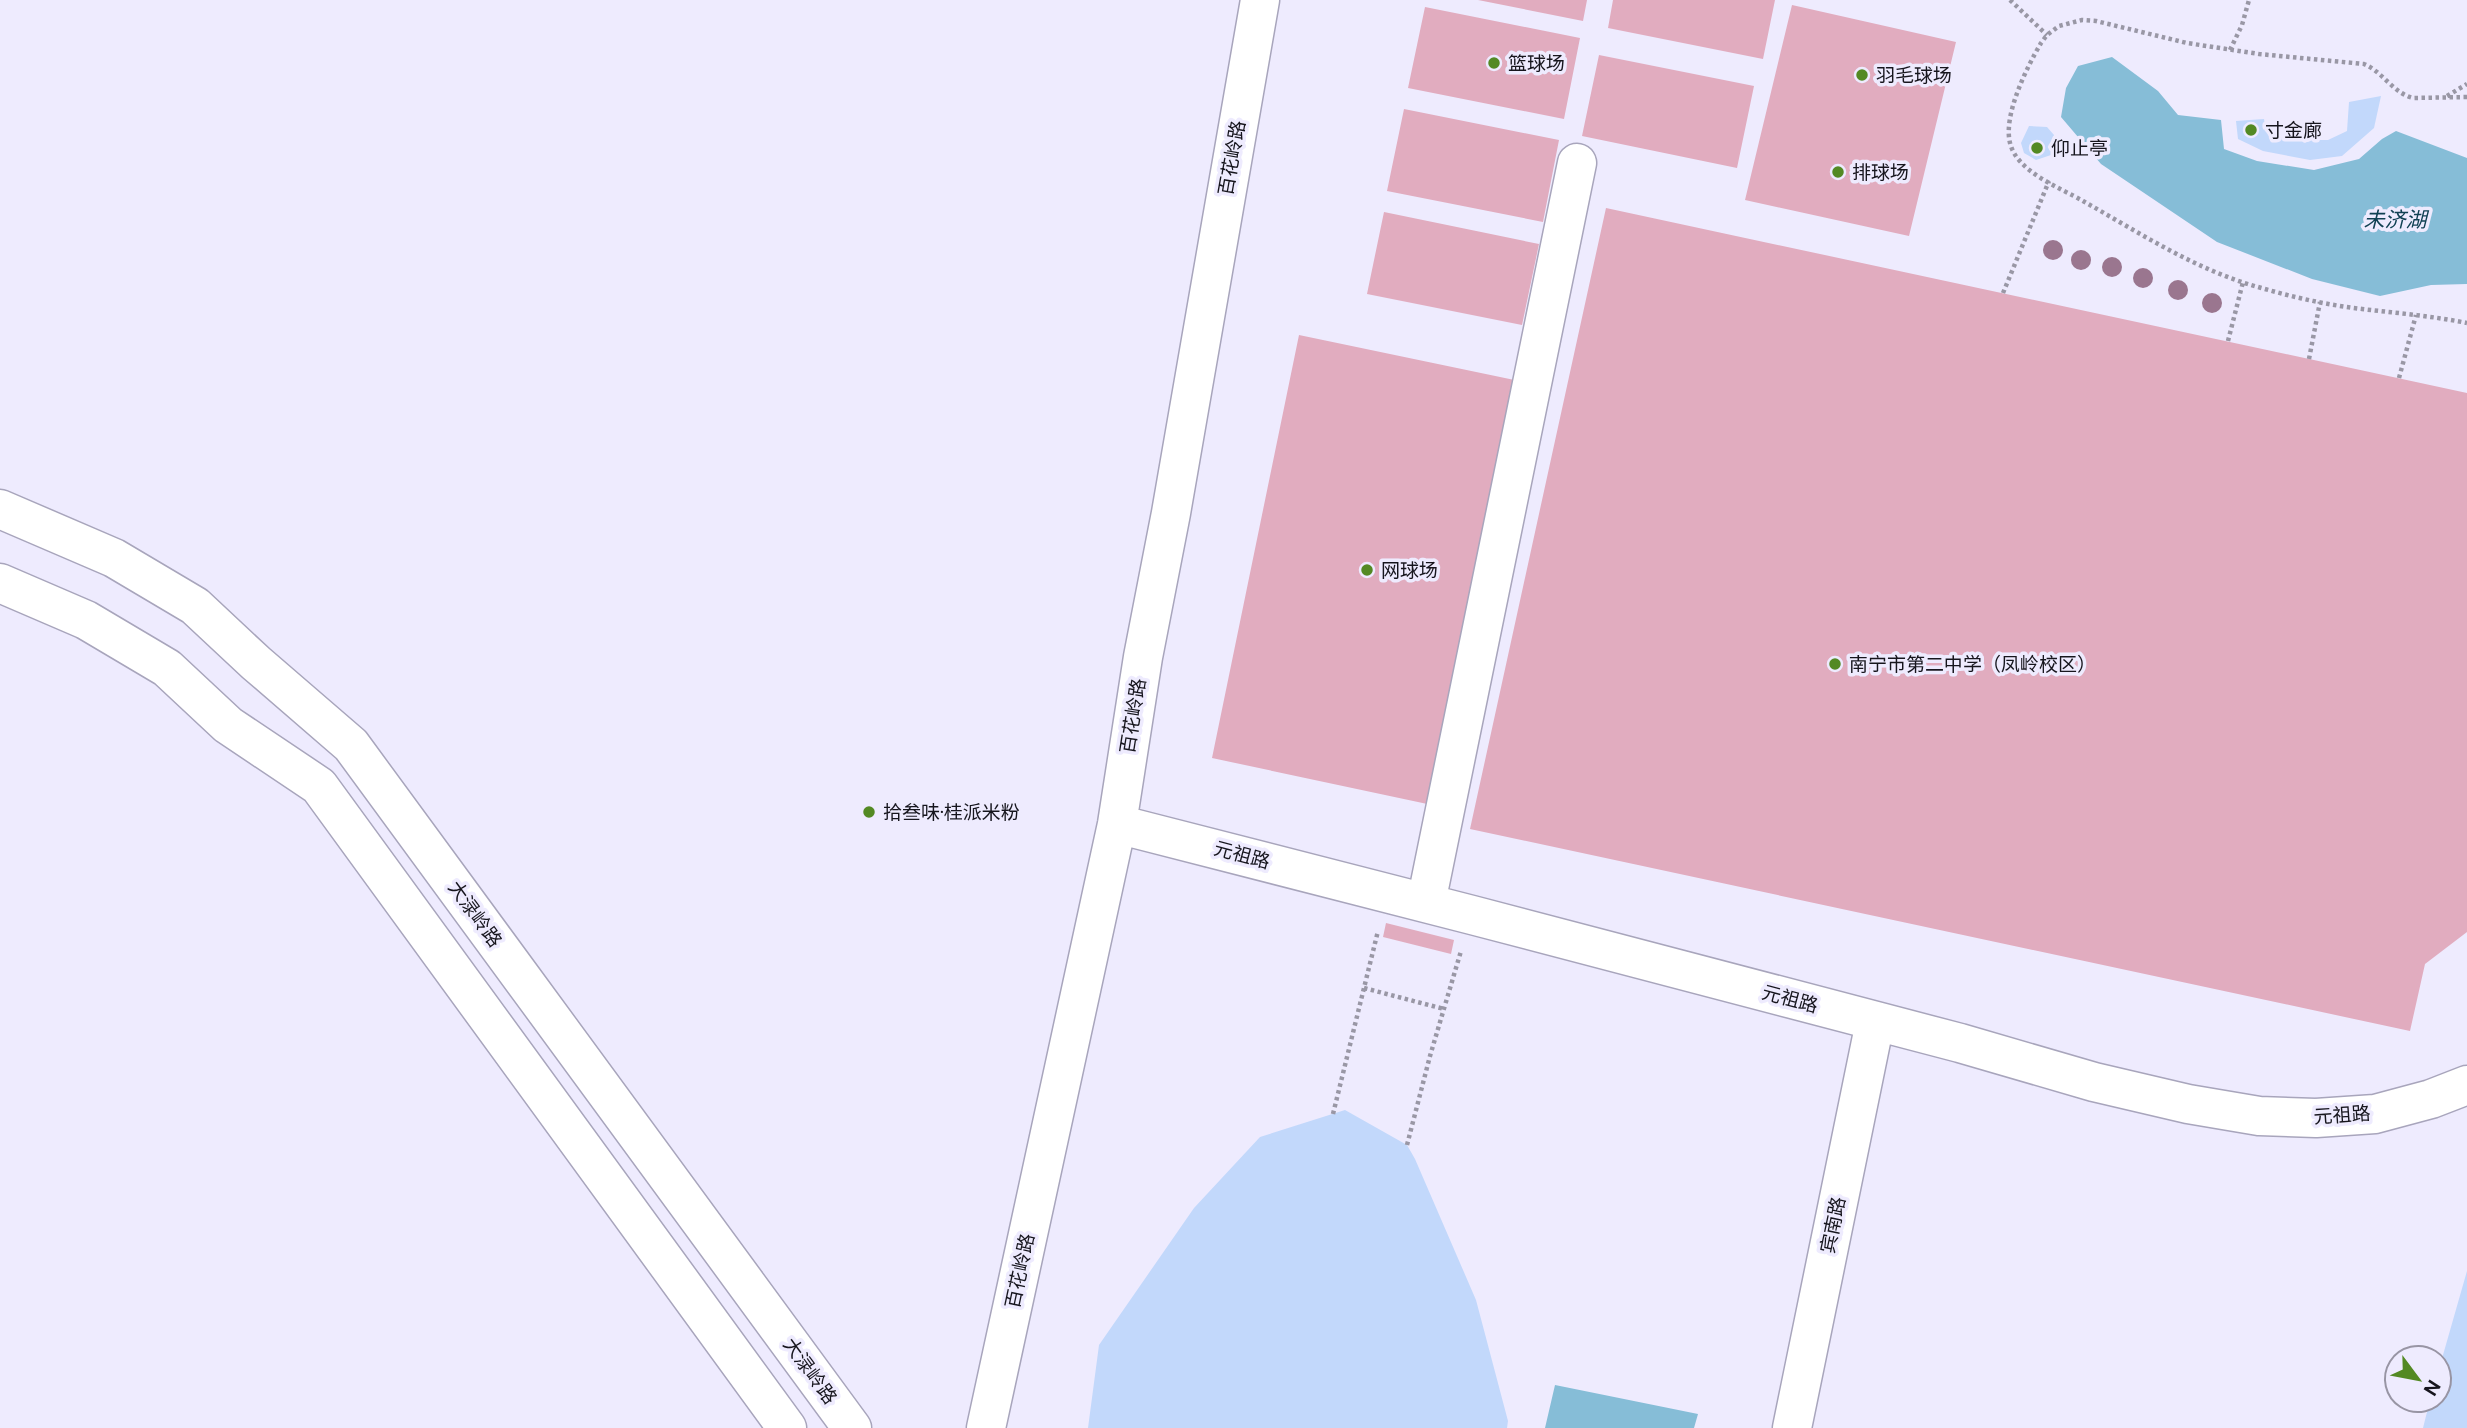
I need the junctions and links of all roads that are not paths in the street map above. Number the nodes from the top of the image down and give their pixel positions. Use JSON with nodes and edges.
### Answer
{"nodes":[{"id":1,"x":1260,"y":0,"type":"edge"},
{"id":2,"x":1577,"y":163,"type":"dead end"},
{"id":3,"x":0,"y":509,"type":"edge"},
{"id":4,"x":0,"y":583,"type":"edge"},
{"id":5,"x":1116,"y":824,"type":"junction"},
{"id":6,"x":1426,"y":903,"type":"junction"},
{"id":7,"x":1875,"y":1022,"type":"junction"},
{"id":8,"x":2467,"y":1085,"type":"edge"},
{"id":9,"x":787,"y":1428,"type":"edge"},
{"id":10,"x":852,"y":1428,"type":"edge"},
{"id":11,"x":986,"y":1428,"type":"edge"},
{"id":12,"x":1792,"y":1428,"type":"edge"}],
"edges":[{"from":1,"to":5,"type":"street","name":"百花岭路"},
{"from":2,"to":6,"type":"street"},
{"from":3,"to":10,"type":"street","name":"大渌岭路"},
{"from":4,"to":9,"type":"street"},
{"from":5,"to":6,"type":"street","name":"元祖路"},
{"from":5,"to":11,"type":"street","name":"百花岭路"},
{"from":6,"to":7,"type":"street","name":"元祖路"},
{"from":7,"to":8,"type":"street","name":"元祖路"},
{"from":7,"to":12,"type":"street","name":"宾南路"}]}
